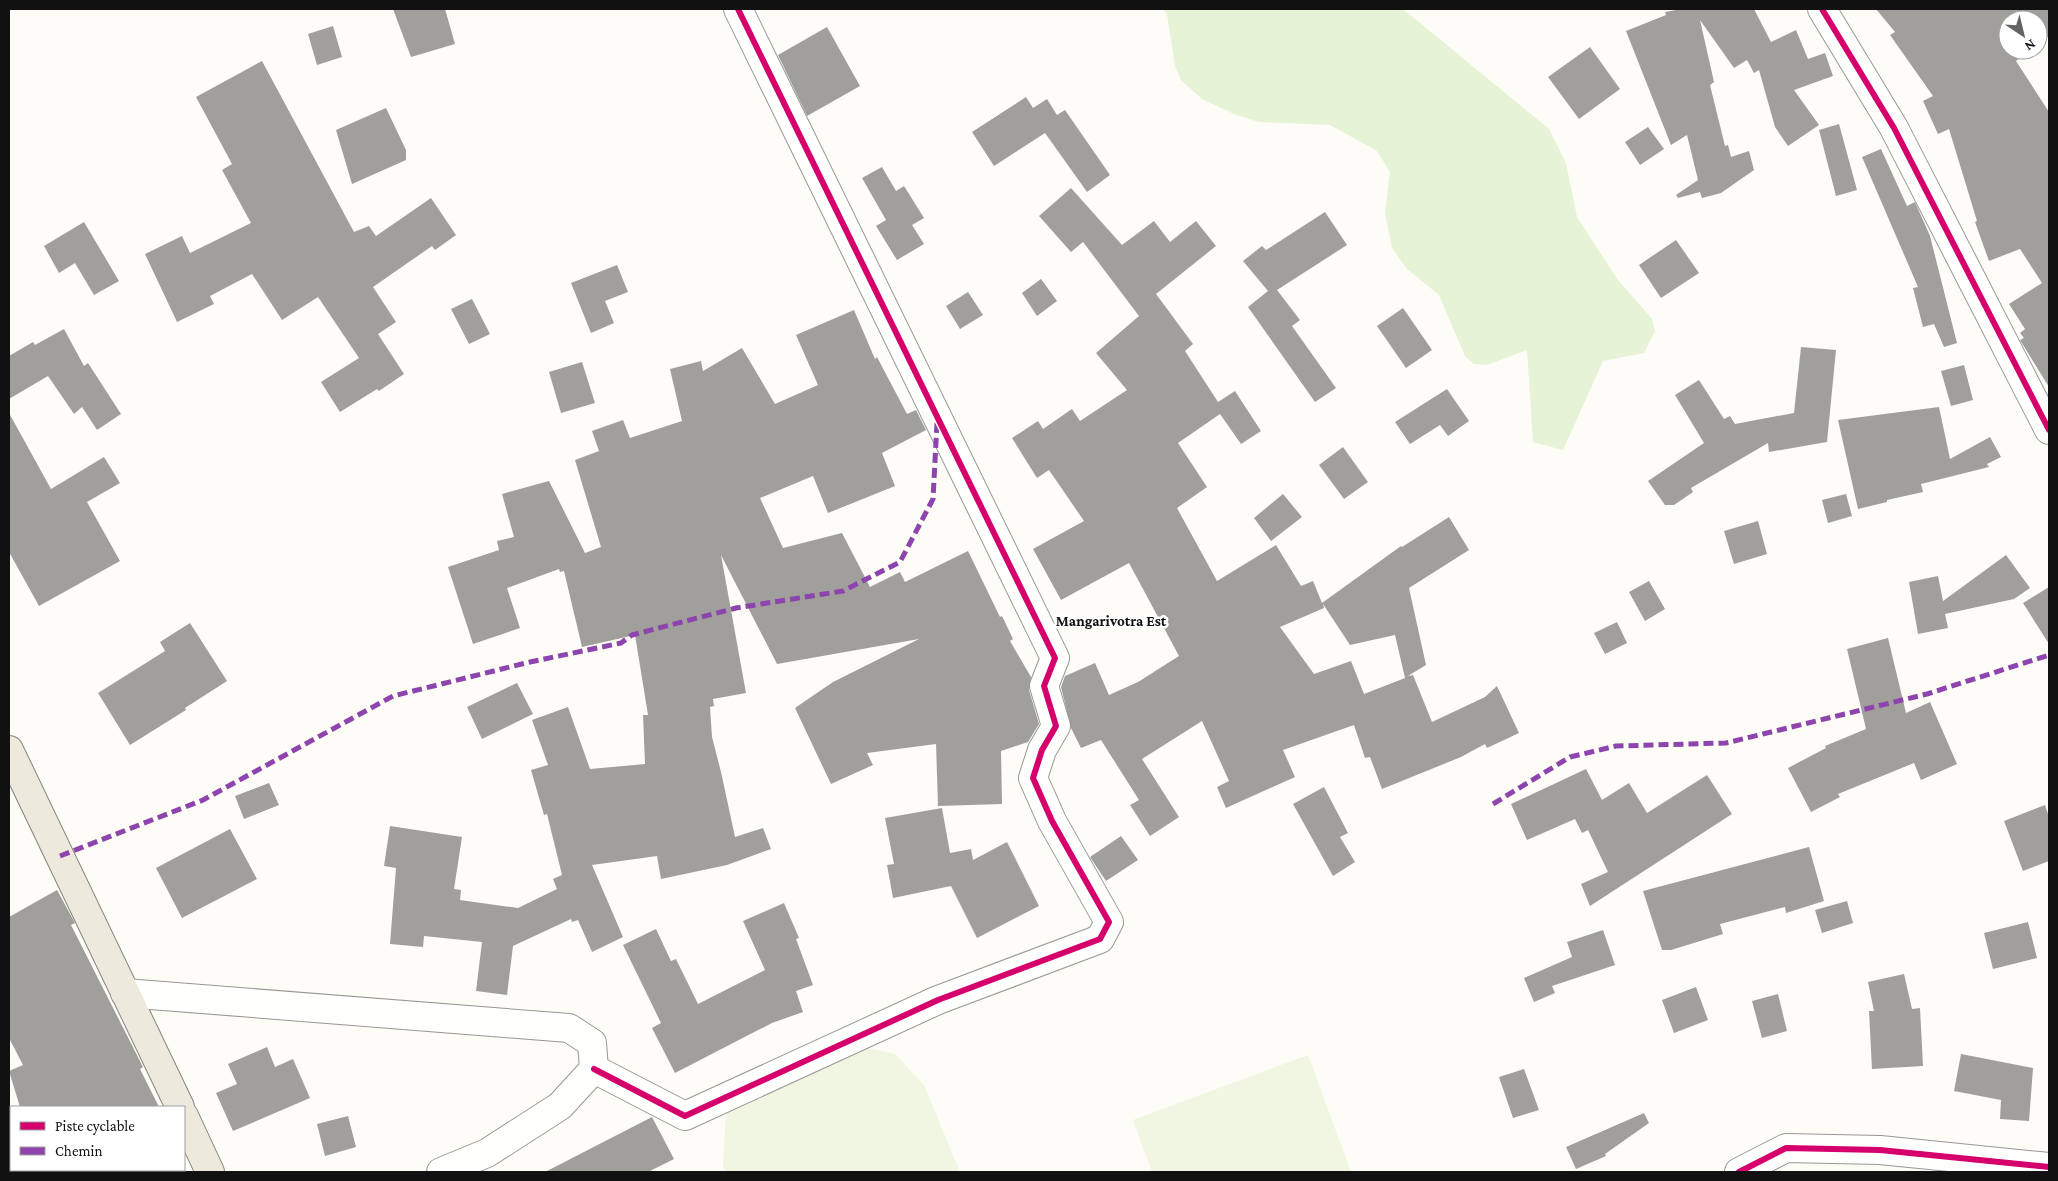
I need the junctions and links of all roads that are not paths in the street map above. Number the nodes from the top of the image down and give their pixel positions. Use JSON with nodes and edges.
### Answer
{"nodes":[{"id":1,"x":738,"y":9,"type":"edge"},
{"id":2,"x":1822,"y":9,"type":"edge"},
{"id":3,"x":2049,"y":430,"type":"edge"},
{"id":4,"x":9,"y":750,"type":"edge"},
{"id":5,"x":125,"y":992,"type":"junction"},
{"id":6,"x":594,"y":1069,"type":"junction"},
{"id":7,"x":180,"y":1106,"type":"edge"},
{"id":8,"x":185,"y":1118,"type":"edge"},
{"id":9,"x":2049,"y":1167,"type":"edge"},
{"id":10,"x":210,"y":1172,"type":"edge"},
{"id":11,"x":441,"y":1172,"type":"edge"},
{"id":12,"x":1739,"y":1172,"type":"edge"}],
"edges":[{"from":1,"to":6,"type":"street"},
{"from":2,"to":3,"type":"street"},
{"from":4,"to":5,"type":"main road"},
{"from":5,"to":6,"type":"street"},
{"from":5,"to":7,"type":"main road"},
{"from":6,"to":11,"type":"street"},
{"from":8,"to":10,"type":"main road"},
{"from":9,"to":12,"type":"street"}]}
